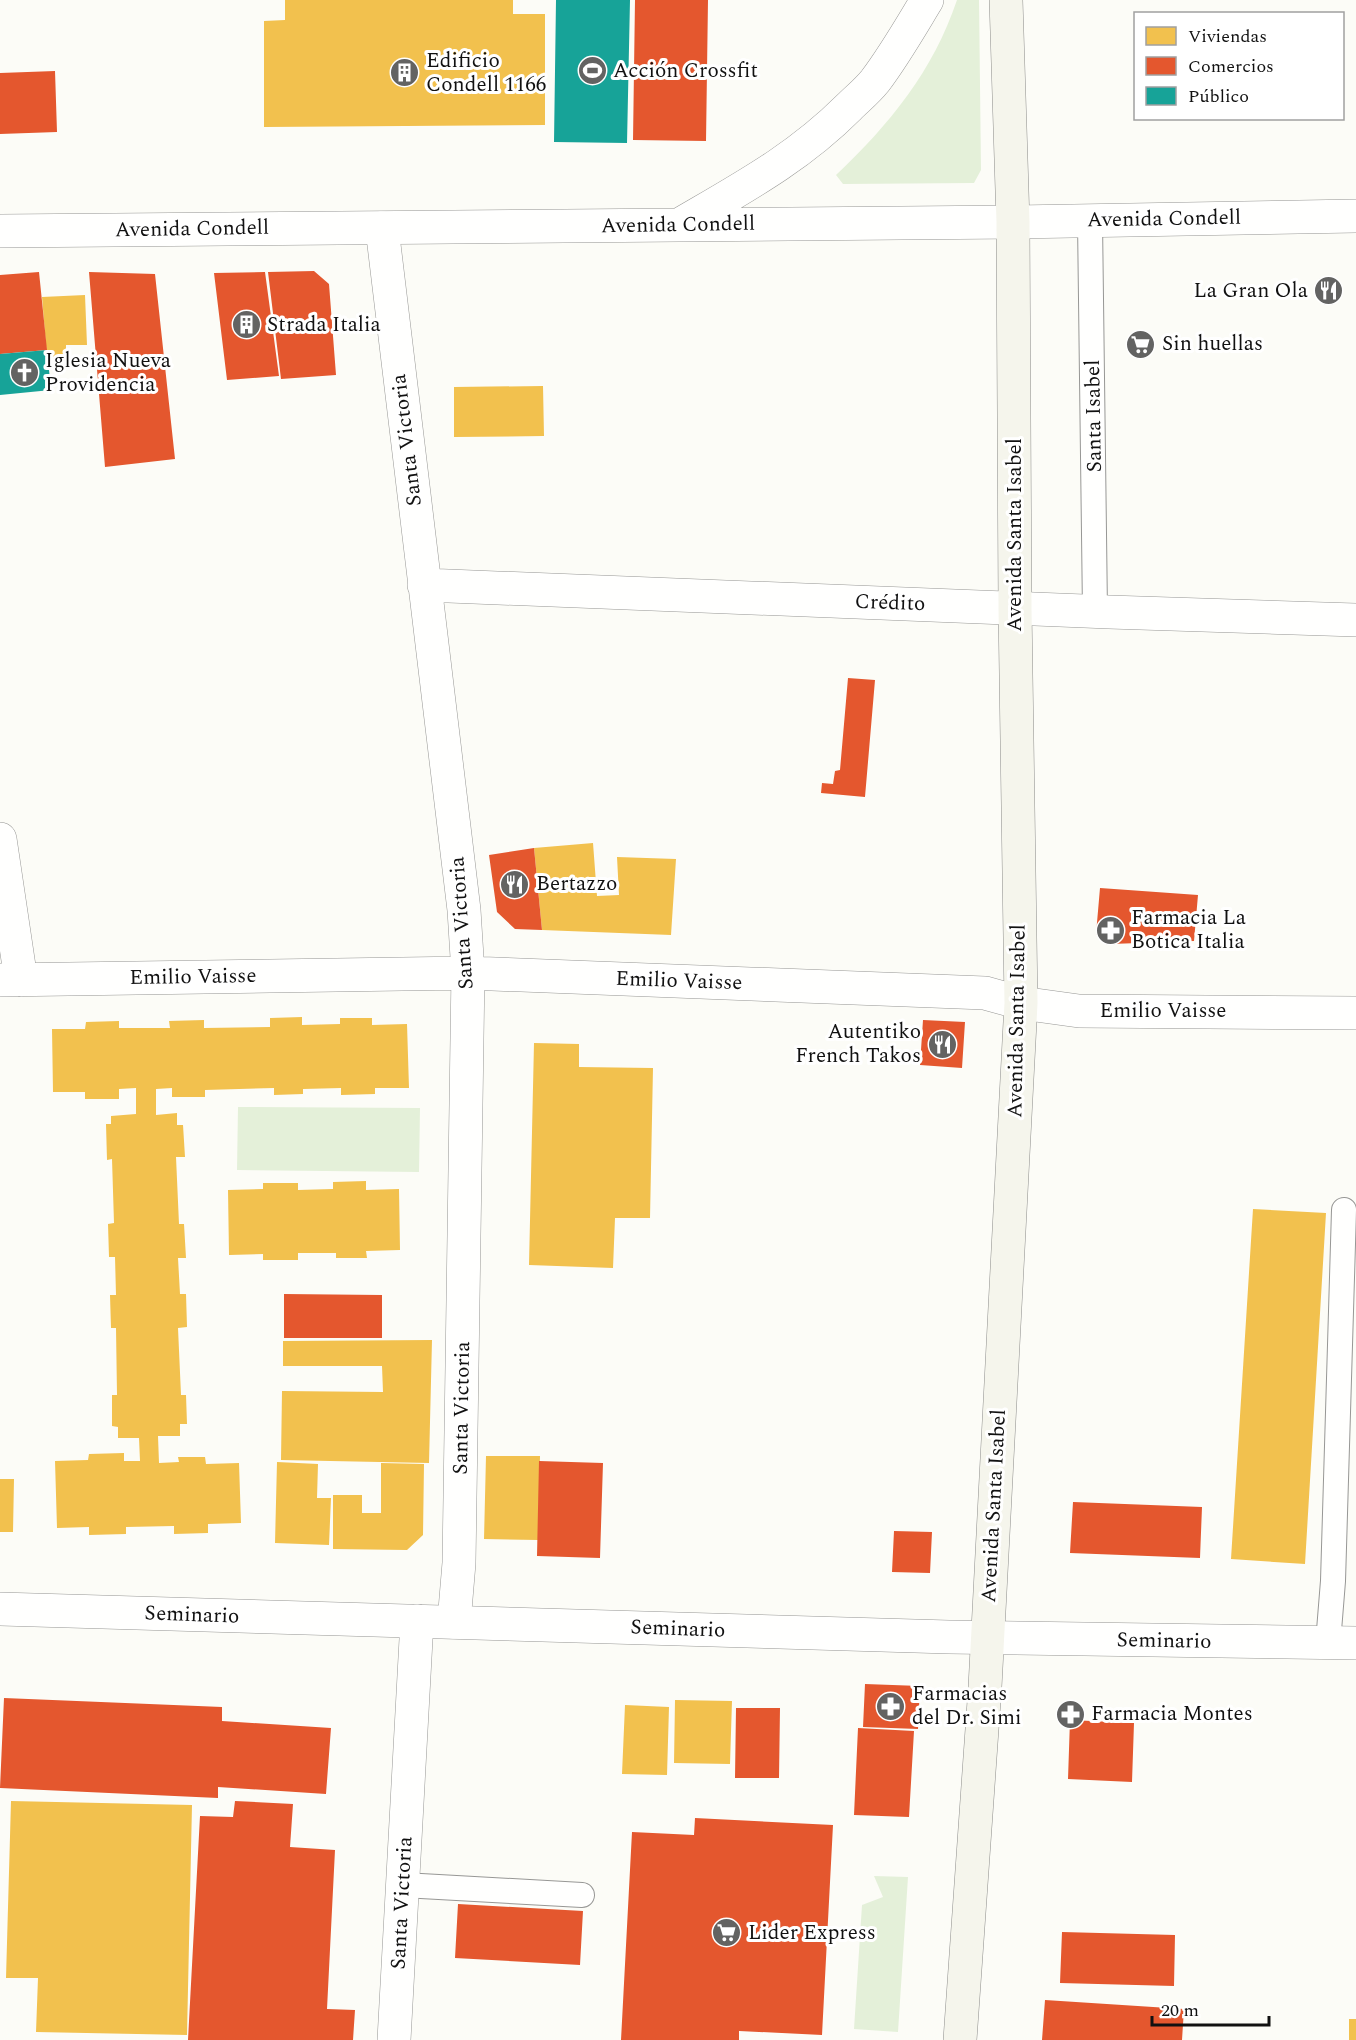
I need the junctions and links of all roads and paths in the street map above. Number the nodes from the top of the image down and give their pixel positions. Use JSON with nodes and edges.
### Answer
{"nodes":[{"id":1,"x":927,"y":0,"type":"edge"},
{"id":2,"x":1006,"y":0,"type":"edge"},
{"id":3,"x":1356,"y":216,"type":"edge"},
{"id":4,"x":1090,"y":221,"type":"junction"},
{"id":5,"x":1013,"y":222,"type":"junction"},
{"id":6,"x":678,"y":225,"type":"junction"},
{"id":7,"x":382,"y":228,"type":"junction"},
{"id":8,"x":0,"y":231,"type":"edge"},
{"id":9,"x":424,"y":585,"type":"junction"},
{"id":10,"x":1015,"y":608,"type":"junction"},
{"id":11,"x":1095,"y":612,"type":"junction"},
{"id":12,"x":1356,"y":620,"type":"edge"},
{"id":13,"x":0,"y":839,"type":"edge"},
{"id":14,"x":468,"y":973,"type":"junction"},
{"id":15,"x":11,"y":980,"type":"edge"},
{"id":16,"x":1021,"y":1003,"type":"junction"},
{"id":17,"x":1356,"y":1013,"type":"edge"},
{"id":18,"x":1344,"y":1210,"type":"dead end"},
{"id":19,"x":0,"y":1609,"type":"edge"},
{"id":20,"x":417,"y":1622,"type":"junction"},
{"id":21,"x":454,"y":1622,"type":"junction"},
{"id":22,"x":987,"y":1638,"type":"junction"},
{"id":23,"x":1342,"y":1643,"type":"edge"},
{"id":24,"x":402,"y":1886,"type":"junction"},
{"id":25,"x":582,"y":1895,"type":"dead end"},
{"id":26,"x":394,"y":2040,"type":"edge"},
{"id":27,"x":960,"y":2040,"type":"edge"}],
"edges":[{"from":1,"to":6,"type":"street"},
{"from":2,"to":5,"type":"main road","name":"Avenida Santa Isabel"},
{"from":3,"to":4,"type":"street","name":"Avenida Condell"},
{"from":4,"to":5,"type":"street","name":"Avenida Condell"},
{"from":4,"to":11,"type":"lane","name":"Santa Isabel"},
{"from":5,"to":6,"type":"street","name":"Avenida Condell"},
{"from":5,"to":10,"type":"main road","name":"Avenida Santa Isabel"},
{"from":6,"to":7,"type":"street","name":"Avenida Condell"},
{"from":7,"to":8,"type":"street","name":"Avenida Condell"},
{"from":7,"to":9,"type":"street","name":"Santa Victoria"},
{"from":9,"to":10,"type":"street","name":"Crédito"},
{"from":9,"to":14,"type":"street","name":"Santa Victoria"},
{"from":10,"to":11,"type":"street","name":"Crédito"},
{"from":10,"to":16,"type":"main road","name":"Avenida Santa Isabel"},
{"from":11,"to":12,"type":"street","name":"Crédito"},
{"from":13,"to":15,"type":"street"},
{"from":14,"to":15,"type":"street","name":"Emilio Vaisse"},
{"from":14,"to":16,"type":"street","name":"Emilio Vaisse"},
{"from":14,"to":21,"type":"street","name":"Santa Victoria"},
{"from":16,"to":17,"type":"street","name":"Emilio Vaisse"},
{"from":16,"to":22,"type":"main road","name":"Avenida Santa Isabel"},
{"from":18,"to":23,"type":"lane"},
{"from":19,"to":20,"type":"street","name":"Seminario"},
{"from":20,"to":21,"type":"street","name":"Seminario"},
{"from":20,"to":24,"type":"street","name":"Santa Victoria"},
{"from":21,"to":22,"type":"street","name":"Seminario"},
{"from":22,"to":23,"type":"street","name":"Seminario"},
{"from":22,"to":27,"type":"main road","name":"Avenida Santa Isabel"},
{"from":24,"to":25,"type":"lane"},
{"from":24,"to":26,"type":"street","name":"Santa Victoria"}]}
